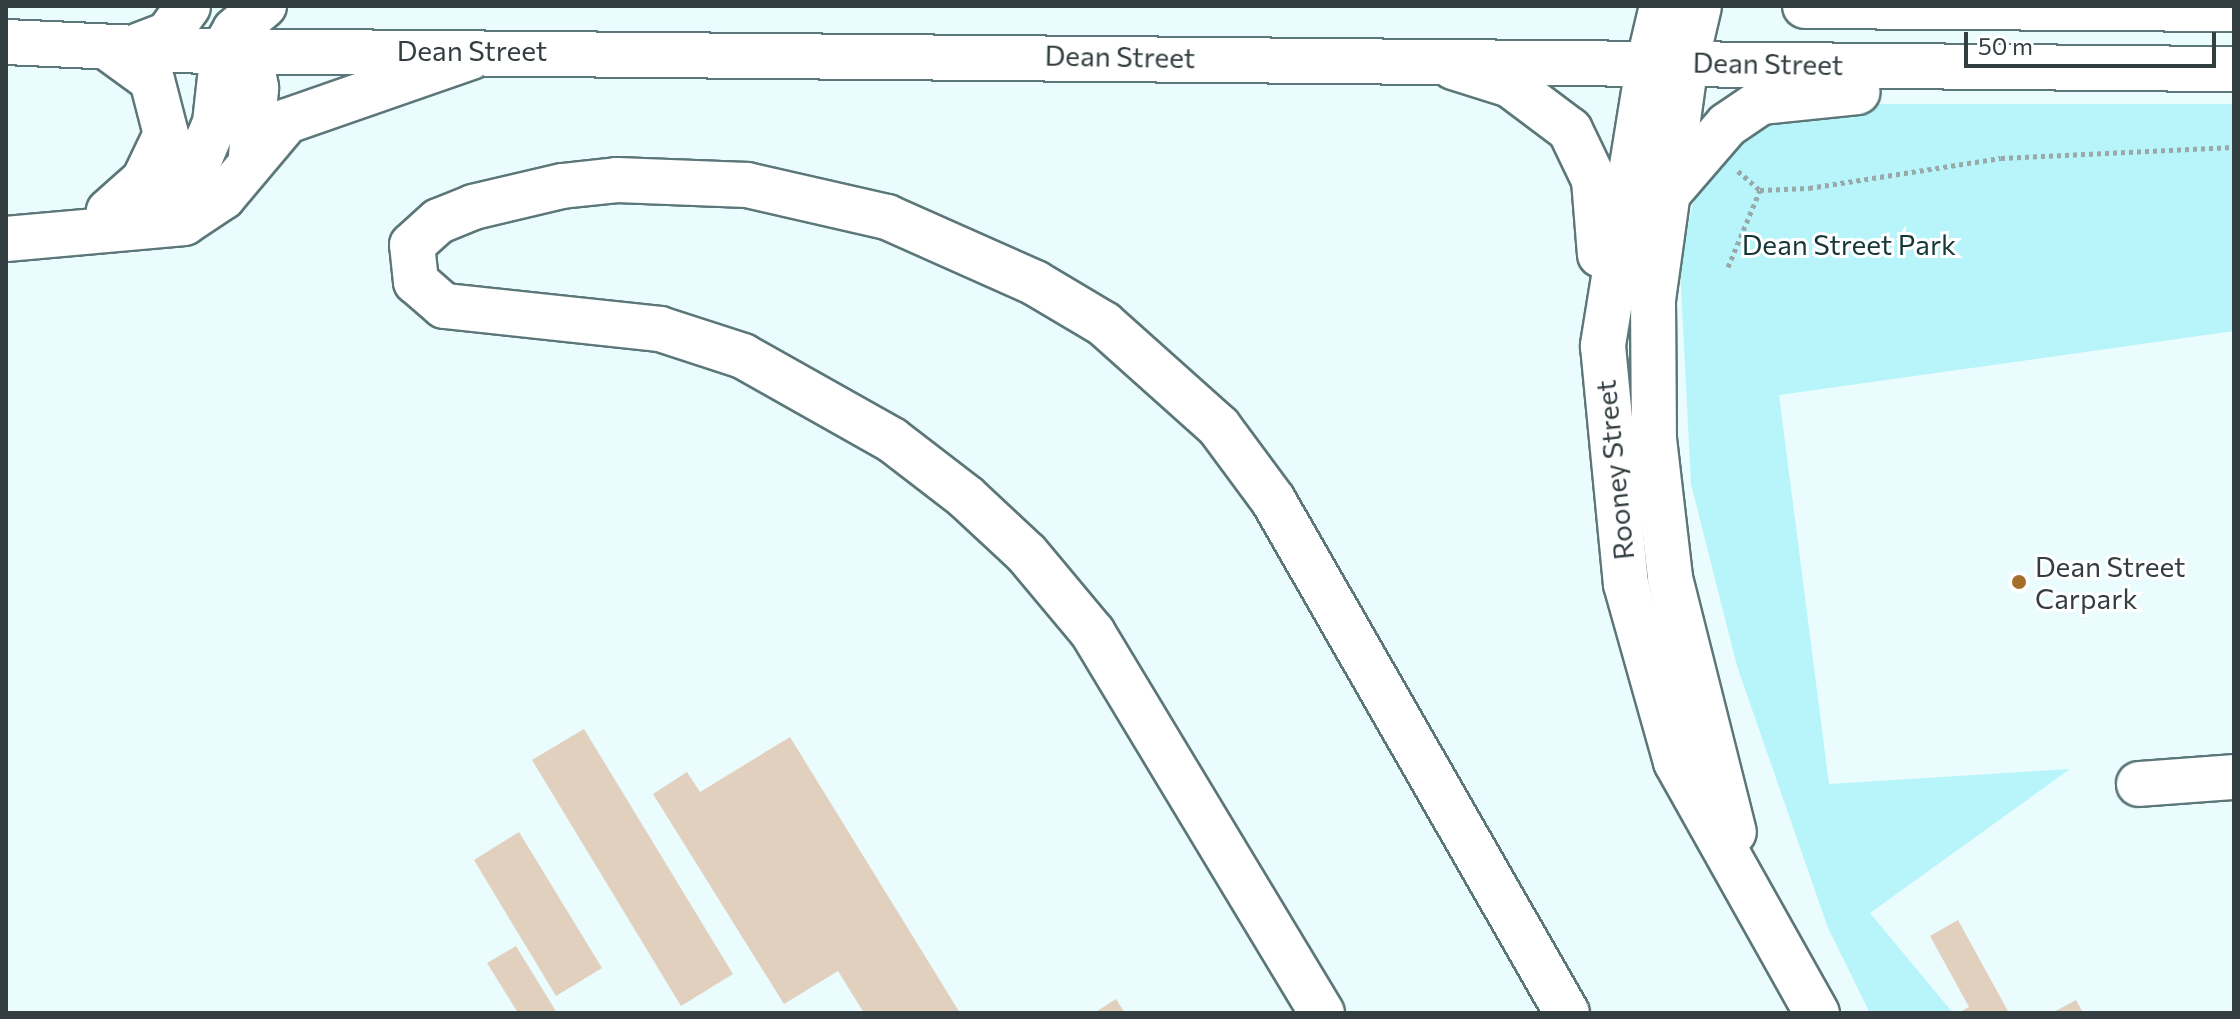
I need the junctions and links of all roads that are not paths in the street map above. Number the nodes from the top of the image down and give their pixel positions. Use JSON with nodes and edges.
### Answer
{"nodes":[{"id":1,"x":188,"y":6,"type":"edge"},
{"id":2,"x":1662,"y":6,"type":"edge"},
{"id":3,"x":1699,"y":6,"type":"edge"},
{"id":4,"x":1805,"y":6,"type":"edge"},
{"id":5,"x":2074,"y":8,"type":"edge"},
{"id":6,"x":2234,"y":9,"type":"edge"},
{"id":7,"x":236,"y":29,"type":"edge"},
{"id":8,"x":6,"y":42,"type":"edge"},
{"id":9,"x":120,"y":48,"type":"junction"},
{"id":10,"x":500,"y":49,"type":"junction"},
{"id":11,"x":1404,"y":60,"type":"junction"},
{"id":12,"x":1667,"y":61,"type":"junction"},
{"id":13,"x":2017,"y":68,"type":"junction"},
{"id":14,"x":2234,"y":69,"type":"edge"},
{"id":15,"x":251,"y":156,"type":"junction"},
{"id":16,"x":1664,"y":198,"type":"junction"},
{"id":17,"x":53,"y":237,"type":"junction"},
{"id":18,"x":6,"y":239,"type":"edge"},
{"id":19,"x":1605,"y":317,"type":"junction"},
{"id":20,"x":1670,"y":578,"type":"junction"},
{"id":21,"x":1626,"y":584,"type":"junction"},
{"id":22,"x":2234,"y":777,"type":"edge"},
{"id":23,"x":2139,"y":784,"type":"dead end"},
{"id":24,"x":1760,"y":910,"type":"junction"},
{"id":25,"x":1322,"y":1013,"type":"edge"},
{"id":26,"x":1567,"y":1013,"type":"edge"},
{"id":27,"x":1817,"y":1013,"type":"edge"}],
"edges":[{"from":1,"to":9,"type":"main road"},
{"from":2,"to":12,"type":"main road","name":"Rooney Street"},
{"from":3,"to":12,"type":"main road","name":"Rooney Street"},
{"from":4,"to":5,"type":"main road","name":"Dean Street"},
{"from":5,"to":6,"type":"main road","name":"Dean Street"},
{"from":7,"to":9,"type":"main road","name":"Dean Street"},
{"from":7,"to":10,"type":"main road","name":"Dean Street"},
{"from":7,"to":15,"type":"main road"},
{"from":7,"to":17,"type":"main road"},
{"from":8,"to":9,"type":"main road","name":"Dean Street"},
{"from":9,"to":17,"type":"main road"},
{"from":10,"to":11,"type":"main road","name":"Dean Street"},
{"from":10,"to":15,"type":"main road"},
{"from":11,"to":12,"type":"main road","name":"Dean Street"},
{"from":11,"to":19,"type":"main road"},
{"from":12,"to":13,"type":"main road","name":"Dean Street"},
{"from":12,"to":16,"type":"main road","name":"Rooney Street"},
{"from":12,"to":19,"type":"main road","name":"Rooney Street"},
{"from":13,"to":14,"type":"main road","name":"Dean Street"},
{"from":13,"to":16,"type":"main road"},
{"from":15,"to":17,"type":"main road"},
{"from":16,"to":20,"type":"main road","name":"Rooney Street"},
{"from":17,"to":18,"type":"main road"},
{"from":19,"to":21,"type":"main road","name":"Rooney Street"},
{"from":20,"to":21,"type":"main road"},
{"from":20,"to":24,"type":"main road","name":"Rooney Street"},
{"from":21,"to":24,"type":"main road","name":"Rooney Street"},
{"from":22,"to":23,"type":"main road"},
{"from":24,"to":27,"type":"main road","name":"Rooney Street"},
{"from":25,"to":26,"type":"main road"}]}
